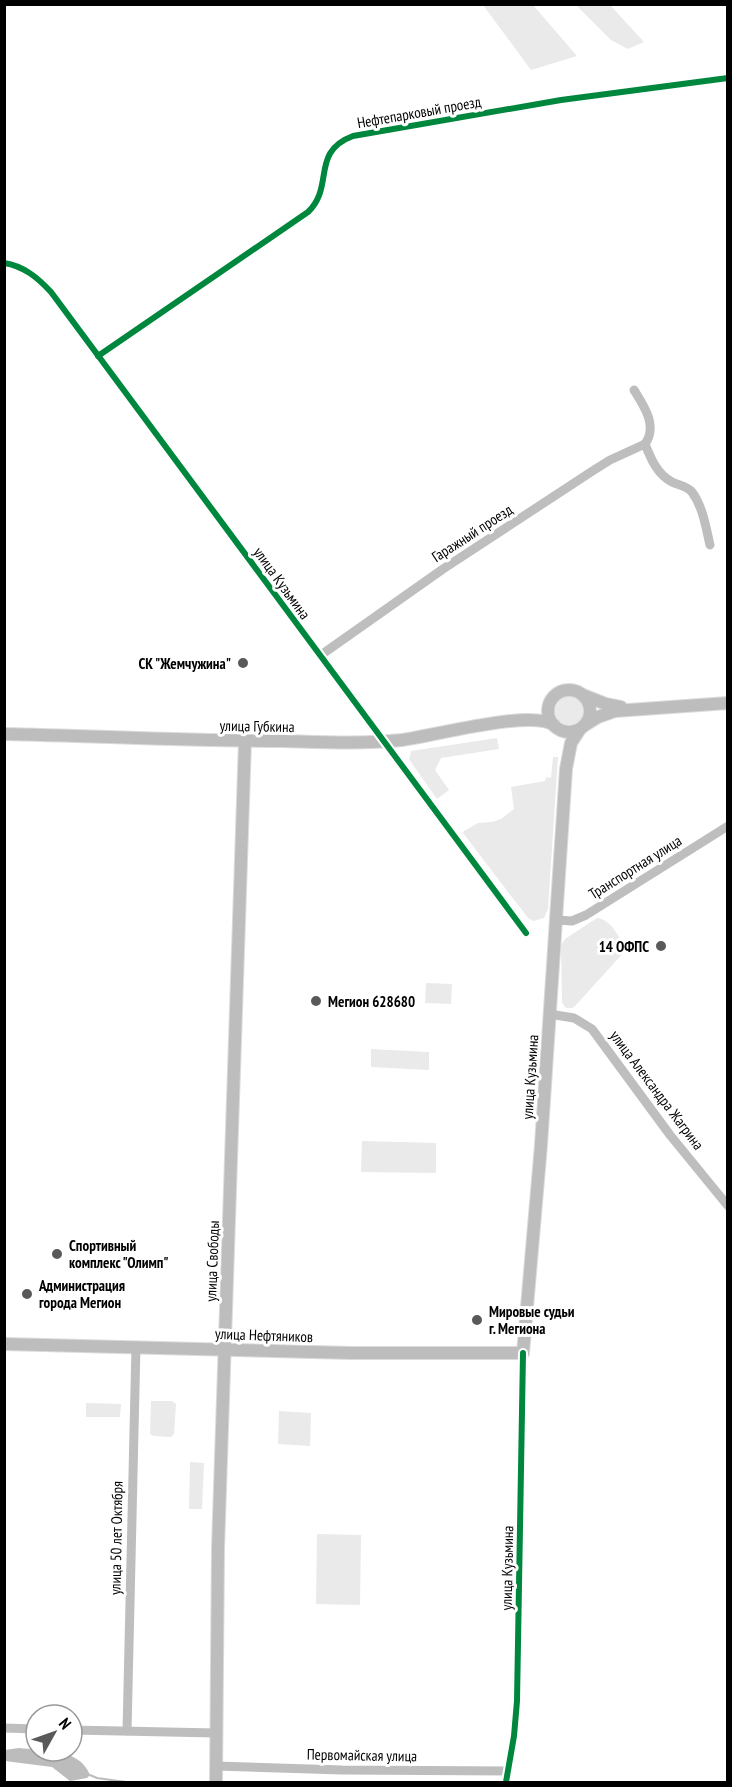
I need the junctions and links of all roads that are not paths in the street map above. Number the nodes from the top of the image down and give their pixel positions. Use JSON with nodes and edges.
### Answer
{"nodes":[{"id":1,"x":728,"y":78,"type":"edge"},
{"id":2,"x":4,"y":263,"type":"edge"},
{"id":3,"x":98,"y":356,"type":"junction"},
{"id":4,"x":634,"y":390,"type":"dead end"},
{"id":5,"x":645,"y":444,"type":"junction"},
{"id":6,"x":710,"y":545,"type":"dead end"},
{"id":7,"x":321,"y":655,"type":"junction"},
{"id":8,"x":578,"y":692,"type":"junction"},
{"id":9,"x":554,"y":697,"type":"junction"},
{"id":10,"x":728,"y":703,"type":"edge"},
{"id":11,"x":631,"y":708,"type":"junction"},
{"id":12,"x":508,"y":722,"type":"junction"},
{"id":13,"x":555,"y":727,"type":"junction"},
{"id":14,"x":583,"y":727,"type":"junction"},
{"id":15,"x":4,"y":734,"type":"edge"},
{"id":16,"x":245,"y":741,"type":"junction"},
{"id":17,"x":385,"y":741,"type":"junction"},
{"id":18,"x":566,"y":769,"type":"junction"},
{"id":19,"x":728,"y":826,"type":"edge"},
{"id":20,"x":555,"y":920,"type":"junction"},
{"id":21,"x":526,"y":933,"type":"dead end"},
{"id":22,"x":549,"y":1014,"type":"junction"},
{"id":23,"x":728,"y":1206,"type":"edge"},
{"id":24,"x":4,"y":1344,"type":"edge"},
{"id":25,"x":136,"y":1346,"type":"junction"},
{"id":26,"x":224,"y":1349,"type":"junction"},
{"id":27,"x":523,"y":1353,"type":"junction"},
{"id":28,"x":4,"y":1728,"type":"edge"},
{"id":29,"x":24,"y":1729,"type":"edge"},
{"id":30,"x":84,"y":1730,"type":"edge"},
{"id":31,"x":127,"y":1731,"type":"junction"},
{"id":32,"x":216,"y":1733,"type":"junction"},
{"id":33,"x":216,"y":1766,"type":"junction"},
{"id":34,"x":508,"y":1771,"type":"junction"},
{"id":35,"x":216,"y":1782,"type":"edge"},
{"id":36,"x":506,"y":1782,"type":"edge"}],
"edges":[{"from":1,"to":3,"type":"street","name":"Нефтепарковый проезд"},
{"from":2,"to":3,"type":"street","name":"улица Кузьмина"},
{"from":3,"to":7,"type":"street","name":"улица Кузьмина"},
{"from":4,"to":5,"type":"street"},
{"from":5,"to":6,"type":"street"},
{"from":5,"to":7,"type":"street","name":"Гаражный проезд"},
{"from":7,"to":17,"type":"street","name":"улица Кузьмина"},
{"from":8,"to":9,"type":"main road"},
{"from":8,"to":11,"type":"main road"},
{"from":8,"to":14,"type":"main road"},
{"from":9,"to":12,"type":"main road"},
{"from":9,"to":13,"type":"main road"},
{"from":10,"to":11,"type":"main road"},
{"from":11,"to":14,"type":"main road"},
{"from":12,"to":13,"type":"main road"},
{"from":12,"to":17,"type":"main road","name":"улица Губкина"},
{"from":13,"to":14,"type":"main road"},
{"from":13,"to":18,"type":"main road"},
{"from":14,"to":18,"type":"main road"},
{"from":15,"to":16,"type":"main road","name":"улица Губкина"},
{"from":16,"to":17,"type":"main road","name":"улица Губкина"},
{"from":16,"to":26,"type":"main road","name":"улица Свободы"},
{"from":17,"to":21,"type":"street","name":"улица Кузьмина"},
{"from":18,"to":20,"type":"main road","name":"улица Кузьмина"},
{"from":19,"to":20,"type":"street","name":"Транспортная улица"},
{"from":20,"to":22,"type":"main road","name":"улица Кузьмина"},
{"from":22,"to":23,"type":"street","name":"улица Александра Жагрина"},
{"from":22,"to":27,"type":"main road","name":"улица Кузьмина"},
{"from":24,"to":25,"type":"main road","name":"улица Нефтяников"},
{"from":25,"to":26,"type":"main road","name":"улица Нефтяников"},
{"from":25,"to":31,"type":"street","name":"улица 50 лет Октября"},
{"from":26,"to":27,"type":"main road","name":"улица Нефтяников"},
{"from":26,"to":32,"type":"main road","name":"улица Свободы"},
{"from":27,"to":34,"type":"street","name":"улица Кузьмина"},
{"from":28,"to":29,"type":"street"},
{"from":30,"to":31,"type":"street"},
{"from":31,"to":32,"type":"street"},
{"from":32,"to":33,"type":"main road","name":"улица Свободы"},
{"from":33,"to":34,"type":"street","name":"Первомайская улица"},
{"from":33,"to":35,"type":"main road","name":"улица Свободы"},
{"from":34,"to":36,"type":"street","name":"улица Кузьмина"}]}
